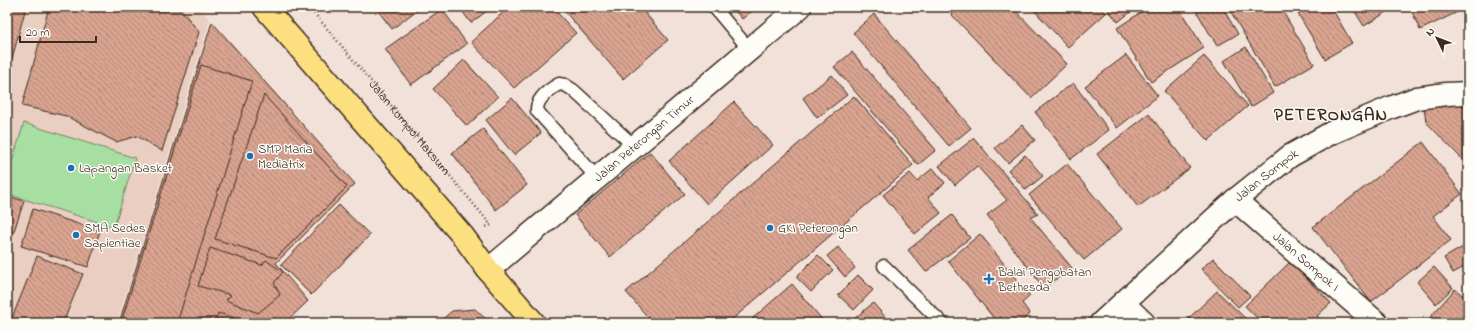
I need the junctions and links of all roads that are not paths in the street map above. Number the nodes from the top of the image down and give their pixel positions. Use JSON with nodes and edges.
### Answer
{"nodes":[{"id":1,"x":264,"y":7,"type":"edge"},
{"id":2,"x":714,"y":7,"type":"edge"},
{"id":3,"x":800,"y":7,"type":"edge"},
{"id":4,"x":749,"y":50,"type":"junction"},
{"id":5,"x":1468,"y":93,"type":"edge"},
{"id":6,"x":634,"y":146,"type":"junction"},
{"id":7,"x":597,"y":178,"type":"junction"},
{"id":8,"x":1234,"y":200,"type":"junction"},
{"id":9,"x":884,"y":266,"type":"dead end"},
{"id":10,"x":488,"y":270,"type":"junction"},
{"id":11,"x":1123,"y":303,"type":"junction"},
{"id":12,"x":534,"y":323,"type":"edge"},
{"id":13,"x":942,"y":323,"type":"edge"},
{"id":14,"x":1101,"y":323,"type":"edge"},
{"id":15,"x":1144,"y":323,"type":"edge"},
{"id":16,"x":1378,"y":323,"type":"edge"}],
"edges":[{"from":1,"to":10,"type":"highway"},
{"from":2,"to":4,"type":"lane"},
{"from":3,"to":4,"type":"street","name":"Jalan Peterongan Timur"},
{"from":4,"to":6,"type":"street","name":"Jalan Peterongan Timur"},
{"from":5,"to":8,"type":"street","name":"Jalan Sompok"},
{"from":6,"to":7,"type":"street","name":"Jalan Peterongan Timur"},
{"from":6,"to":7,"type":"lane"},
{"from":7,"to":10,"type":"street","name":"Jalan Peterongan Timur"},
{"from":8,"to":11,"type":"street","name":"Jalan Sompok"},
{"from":8,"to":16,"type":"street","name":"Jalan Sompok I"},
{"from":9,"to":13,"type":"lane"},
{"from":10,"to":12,"type":"highway"},
{"from":11,"to":14,"type":"street","name":"Jalan Sompok"},
{"from":11,"to":15,"type":"street"}]}
